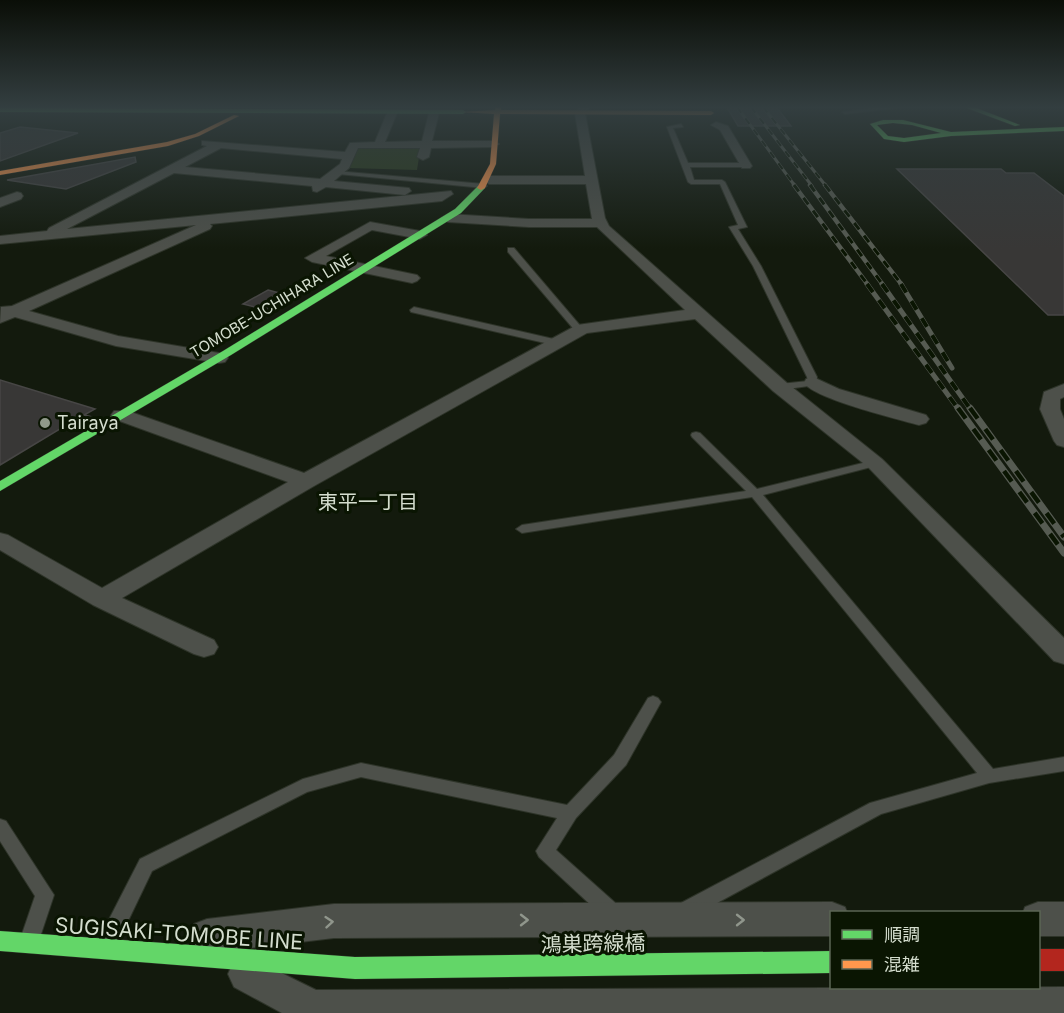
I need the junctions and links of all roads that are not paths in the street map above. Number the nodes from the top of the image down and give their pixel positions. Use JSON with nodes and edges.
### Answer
{"nodes":[{"id":1,"x":106,"y":154,"type":"edge"},
{"id":2,"x":201,"y":154,"type":"edge"},
{"id":3,"x":330,"y":154,"type":"edge"},
{"id":4,"x":423,"y":154,"type":"edge"},
{"id":5,"x":490,"y":154,"type":"edge"},
{"id":6,"x":588,"y":154,"type":"edge"},
{"id":7,"x":681,"y":154,"type":"edge"},
{"id":8,"x":739,"y":154,"type":"edge"},
{"id":9,"x":348,"y":156,"type":"joint"},
{"id":10,"x":434,"y":157,"type":"dead end"},
{"id":11,"x":686,"y":165,"type":"junction"},
{"id":12,"x":746,"y":166,"type":"joint"},
{"id":13,"x":171,"y":170,"type":"junction"},
{"id":14,"x":338,"y":172,"type":"junction"},
{"id":15,"x":0,"y":173,"type":"edge"},
{"id":16,"x":591,"y":180,"type":"junction"},
{"id":17,"x":325,"y":183,"type":"junction"},
{"id":18,"x":483,"y":188,"type":"junction"},
{"id":19,"x":447,"y":194,"type":"junction"},
{"id":20,"x":16,"y":196,"type":"dead end"},
{"id":21,"x":0,"y":203,"type":"edge"},
{"id":22,"x":279,"y":213,"type":"junction"},
{"id":23,"x":448,"y":218,"type":"junction"},
{"id":24,"x":223,"y":219,"type":"junction"},
{"id":25,"x":601,"y":223,"type":"junction"},
{"id":26,"x":43,"y":236,"type":"junction"},
{"id":27,"x":420,"y":236,"type":"junction"},
{"id":28,"x":0,"y":240,"type":"edge"},
{"id":29,"x":511,"y":250,"type":"dead end"},
{"id":30,"x":365,"y":269,"type":"junction"},
{"id":31,"x":412,"y":278,"type":"dead end"},
{"id":32,"x":414,"y":310,"type":"dead end"},
{"id":33,"x":4,"y":313,"type":"edge"},
{"id":34,"x":700,"y":313,"type":"junction"},
{"id":35,"x":580,"y":331,"type":"junction"},
{"id":36,"x":558,"y":343,"type":"junction"},
{"id":37,"x":219,"y":358,"type":"junction"},
{"id":38,"x":813,"y":383,"type":"junction"},
{"id":39,"x":780,"y":387,"type":"junction"},
{"id":40,"x":1064,"y":390,"type":"edge"},
{"id":41,"x":121,"y":415,"type":"junction"},
{"id":42,"x":919,"y":419,"type":"dead end"},
{"id":43,"x":696,"y":435,"type":"dead end"},
{"id":44,"x":1064,"y":441,"type":"edge"},
{"id":45,"x":875,"y":463,"type":"junction"},
{"id":46,"x":306,"y":481,"type":"junction"},
{"id":47,"x":0,"y":487,"type":"edge"},
{"id":48,"x":755,"y":493,"type":"junction"},
{"id":49,"x":522,"y":529,"type":"dead end"},
{"id":50,"x":0,"y":540,"type":"edge"},
{"id":51,"x":102,"y":598,"type":"junction"},
{"id":52,"x":204,"y":647,"type":"dead end"},
{"id":53,"x":1064,"y":654,"type":"edge"},
{"id":54,"x":653,"y":702,"type":"dead end"},
{"id":55,"x":1064,"y":764,"type":"edge"},
{"id":56,"x":989,"y":776,"type":"junction"},
{"id":57,"x":570,"y":813,"type":"junction"},
{"id":58,"x":0,"y":826,"type":"edge"},
{"id":59,"x":830,"y":919,"type":"edge"},
{"id":60,"x":1040,"y":919,"type":"edge"},
{"id":61,"x":1064,"y":919,"type":"edge"},
{"id":62,"x":620,"y":920,"type":"junction"},
{"id":63,"x":669,"y":920,"type":"junction"},
{"id":64,"x":0,"y":941,"type":"edge"},
{"id":65,"x":29,"y":943,"type":"junction"},
{"id":66,"x":104,"y":949,"type":"junction"},
{"id":67,"x":217,"y":957,"type":"junction"},
{"id":68,"x":1040,"y":960,"type":"edge"},
{"id":69,"x":1064,"y":960,"type":"edge"},
{"id":70,"x":830,"y":962,"type":"edge"},
{"id":71,"x":355,"y":968,"type":"joint"},
{"id":72,"x":1064,"y":1006,"type":"edge"},
{"id":73,"x":477,"y":1011,"type":"edge"}],
"edges":[{"from":1,"to":15,"type":"main road"},
{"from":2,"to":13,"type":"street"},
{"from":3,"to":9,"type":"street"},
{"from":4,"to":10,"type":"street"},
{"from":5,"to":18,"type":"main road"},
{"from":6,"to":16,"type":"street"},
{"from":7,"to":11,"type":"lane"},
{"from":8,"to":12,"type":"street"},
{"from":9,"to":14,"type":"street"},
{"from":11,"to":12,"type":"lane"},
{"from":11,"to":38,"type":"lane"},
{"from":13,"to":17,"type":"street"},
{"from":13,"to":26,"type":"street"},
{"from":14,"to":17,"type":"street"},
{"from":14,"to":18,"type":"lane"},
{"from":16,"to":18,"type":"street"},
{"from":16,"to":25,"type":"street"},
{"from":17,"to":19,"type":"street"},
{"from":17,"to":22,"type":"street"},
{"from":18,"to":19,"type":"street"},
{"from":18,"to":23,"type":"main road","name":"TOMOBE-UCHIHARA LINE"},
{"from":19,"to":22,"type":"street"},
{"from":20,"to":21,"type":"street"},
{"from":22,"to":24,"type":"street"},
{"from":23,"to":25,"type":"street"},
{"from":23,"to":27,"type":"main road","name":"TOMOBE-UCHIHARA LINE"},
{"from":24,"to":26,"type":"street"},
{"from":24,"to":33,"type":"street"},
{"from":25,"to":34,"type":"street"},
{"from":26,"to":28,"type":"street"},
{"from":27,"to":30,"type":"main road","name":"TOMOBE-UCHIHARA LINE"},
{"from":27,"to":30,"type":"street"},
{"from":29,"to":35,"type":"lane"},
{"from":30,"to":31,"type":"street"},
{"from":30,"to":37,"type":"main road","name":"TOMOBE-UCHIHARA LINE"},
{"from":32,"to":36,"type":"lane"},
{"from":33,"to":37,"type":"street"},
{"from":34,"to":35,"type":"street"},
{"from":34,"to":39,"type":"street"},
{"from":35,"to":36,"type":"street"},
{"from":36,"to":46,"type":"street"},
{"from":37,"to":41,"type":"main road","name":"TOMOBE-UCHIHARA LINE"},
{"from":38,"to":39,"type":"lane"},
{"from":38,"to":42,"type":"street"},
{"from":39,"to":45,"type":"street"},
{"from":40,"to":44,"type":"street"},
{"from":41,"to":46,"type":"street"},
{"from":41,"to":47,"type":"main road","name":"TOMOBE-UCHIHARA LINE"},
{"from":43,"to":48,"type":"lane"},
{"from":45,"to":48,"type":"lane"},
{"from":45,"to":53,"type":"street"},
{"from":46,"to":51,"type":"street"},
{"from":48,"to":49,"type":"lane"},
{"from":48,"to":56,"type":"lane"},
{"from":50,"to":51,"type":"street"},
{"from":51,"to":52,"type":"street"},
{"from":54,"to":57,"type":"lane"},
{"from":55,"to":56,"type":"lane"},
{"from":56,"to":63,"type":"lane"},
{"from":57,"to":62,"type":"lane"},
{"from":57,"to":66,"type":"lane"},
{"from":58,"to":65,"type":"lane"},
{"from":63,"to":59,"type":"street","one_way":true},
{"from":60,"to":61,"type":"street"},
{"from":62,"to":63,"type":"street"},
{"from":66,"to":62,"type":"street","one_way":true},
{"from":64,"to":65,"type":"main road","name":"SUGISAKI-TOMOBE LINE"},
{"from":65,"to":66,"type":"main road","name":"SUGISAKI-TOMOBE LINE"},
{"from":66,"to":67,"type":"main road","name":"SUGISAKI-TOMOBE LINE"},
{"from":67,"to":71,"type":"main road","name":"SUGISAKI-TOMOBE LINE"},
{"from":67,"to":73,"type":"street"},
{"from":68,"to":69,"type":"main road"},
{"from":70,"to":71,"type":"main road","name":"鴻巣跨線橋"},
{"from":72,"to":73,"type":"street"}]}
